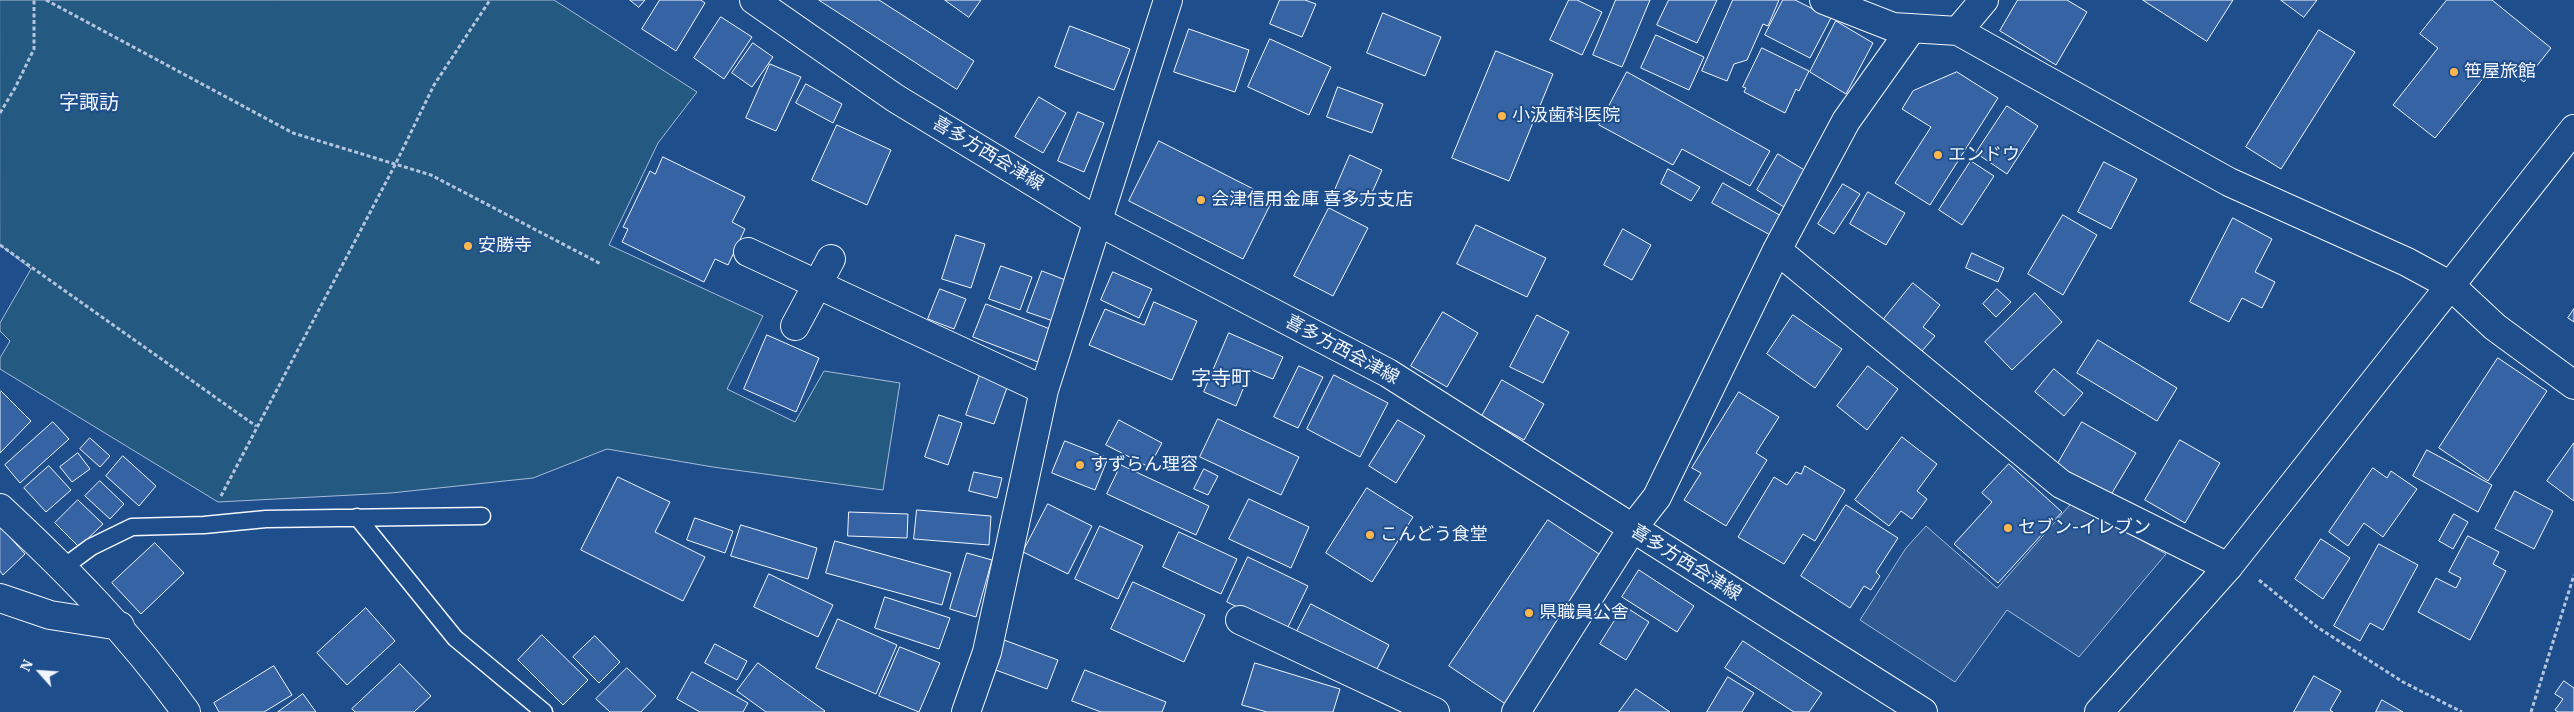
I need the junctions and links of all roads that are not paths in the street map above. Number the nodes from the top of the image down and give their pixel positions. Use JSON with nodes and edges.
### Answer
{"nodes":[{"id":1,"x":754,"y":0,"type":"edge"},
{"id":2,"x":1168,"y":0,"type":"edge"},
{"id":3,"x":1824,"y":0,"type":"edge"},
{"id":4,"x":1984,"y":0,"type":"edge"},
{"id":5,"x":1902,"y":28,"type":"junction"},
{"id":6,"x":1958,"y":31,"type":"junction"},
{"id":7,"x":2574,"y":129,"type":"edge"},
{"id":8,"x":1099,"y":222,"type":"junction"},
{"id":9,"x":1777,"y":250,"type":"junction"},
{"id":10,"x":748,"y":252,"type":"dead end"},
{"id":11,"x":831,"y":259,"type":"dead end"},
{"id":12,"x":818,"y":284,"type":"junction"},
{"id":13,"x":2451,"y":286,"type":"junction"},
{"id":14,"x":794,"y":326,"type":"dead end"},
{"id":15,"x":2574,"y":386,"type":"edge"},
{"id":16,"x":1044,"y":390,"type":"junction"},
{"id":17,"x":0,"y":508,"type":"edge"},
{"id":18,"x":482,"y":516,"type":"dead end"},
{"id":19,"x":357,"y":517,"type":"junction"},
{"id":20,"x":1632,"y":529,"type":"junction"},
{"id":21,"x":2231,"y":563,"type":"junction"},
{"id":22,"x":64,"y":567,"type":"junction"},
{"id":23,"x":0,"y":598,"type":"edge"},
{"id":24,"x":1240,"y":620,"type":"dead end"},
{"id":25,"x":120,"y":626,"type":"junction"},
{"id":26,"x":186,"y":712,"type":"edge"},
{"id":27,"x":544,"y":712,"type":"edge"},
{"id":28,"x":966,"y":712,"type":"edge"},
{"id":29,"x":1435,"y":712,"type":"edge"},
{"id":30,"x":1516,"y":712,"type":"edge"},
{"id":31,"x":1923,"y":712,"type":"edge"},
{"id":32,"x":2099,"y":712,"type":"edge"}],
"edges":[{"from":1,"to":8,"type":"street","name":"喜多方西会津線"},
{"from":2,"to":8,"type":"street"},
{"from":3,"to":5,"type":"street"},
{"from":4,"to":6,"type":"street"},
{"from":5,"to":6,"type":"street"},
{"from":5,"to":9,"type":"street"},
{"from":6,"to":13,"type":"street"},
{"from":7,"to":13,"type":"street"},
{"from":8,"to":16,"type":"street"},
{"from":8,"to":20,"type":"street","name":"喜多方西会津線"},
{"from":9,"to":20,"type":"street"},
{"from":9,"to":21,"type":"street"},
{"from":10,"to":12,"type":"street"},
{"from":11,"to":12,"type":"street"},
{"from":12,"to":14,"type":"street"},
{"from":12,"to":16,"type":"street"},
{"from":13,"to":15,"type":"street"},
{"from":13,"to":21,"type":"street"},
{"from":16,"to":28,"type":"street"},
{"from":17,"to":22,"type":"street"},
{"from":18,"to":19,"type":"lane"},
{"from":19,"to":22,"type":"lane"},
{"from":19,"to":27,"type":"lane"},
{"from":20,"to":30,"type":"street"},
{"from":20,"to":31,"type":"street","name":"喜多方西会津線"},
{"from":21,"to":32,"type":"street"},
{"from":22,"to":25,"type":"street"},
{"from":23,"to":25,"type":"street"},
{"from":24,"to":29,"type":"street"},
{"from":25,"to":26,"type":"street"}]}
